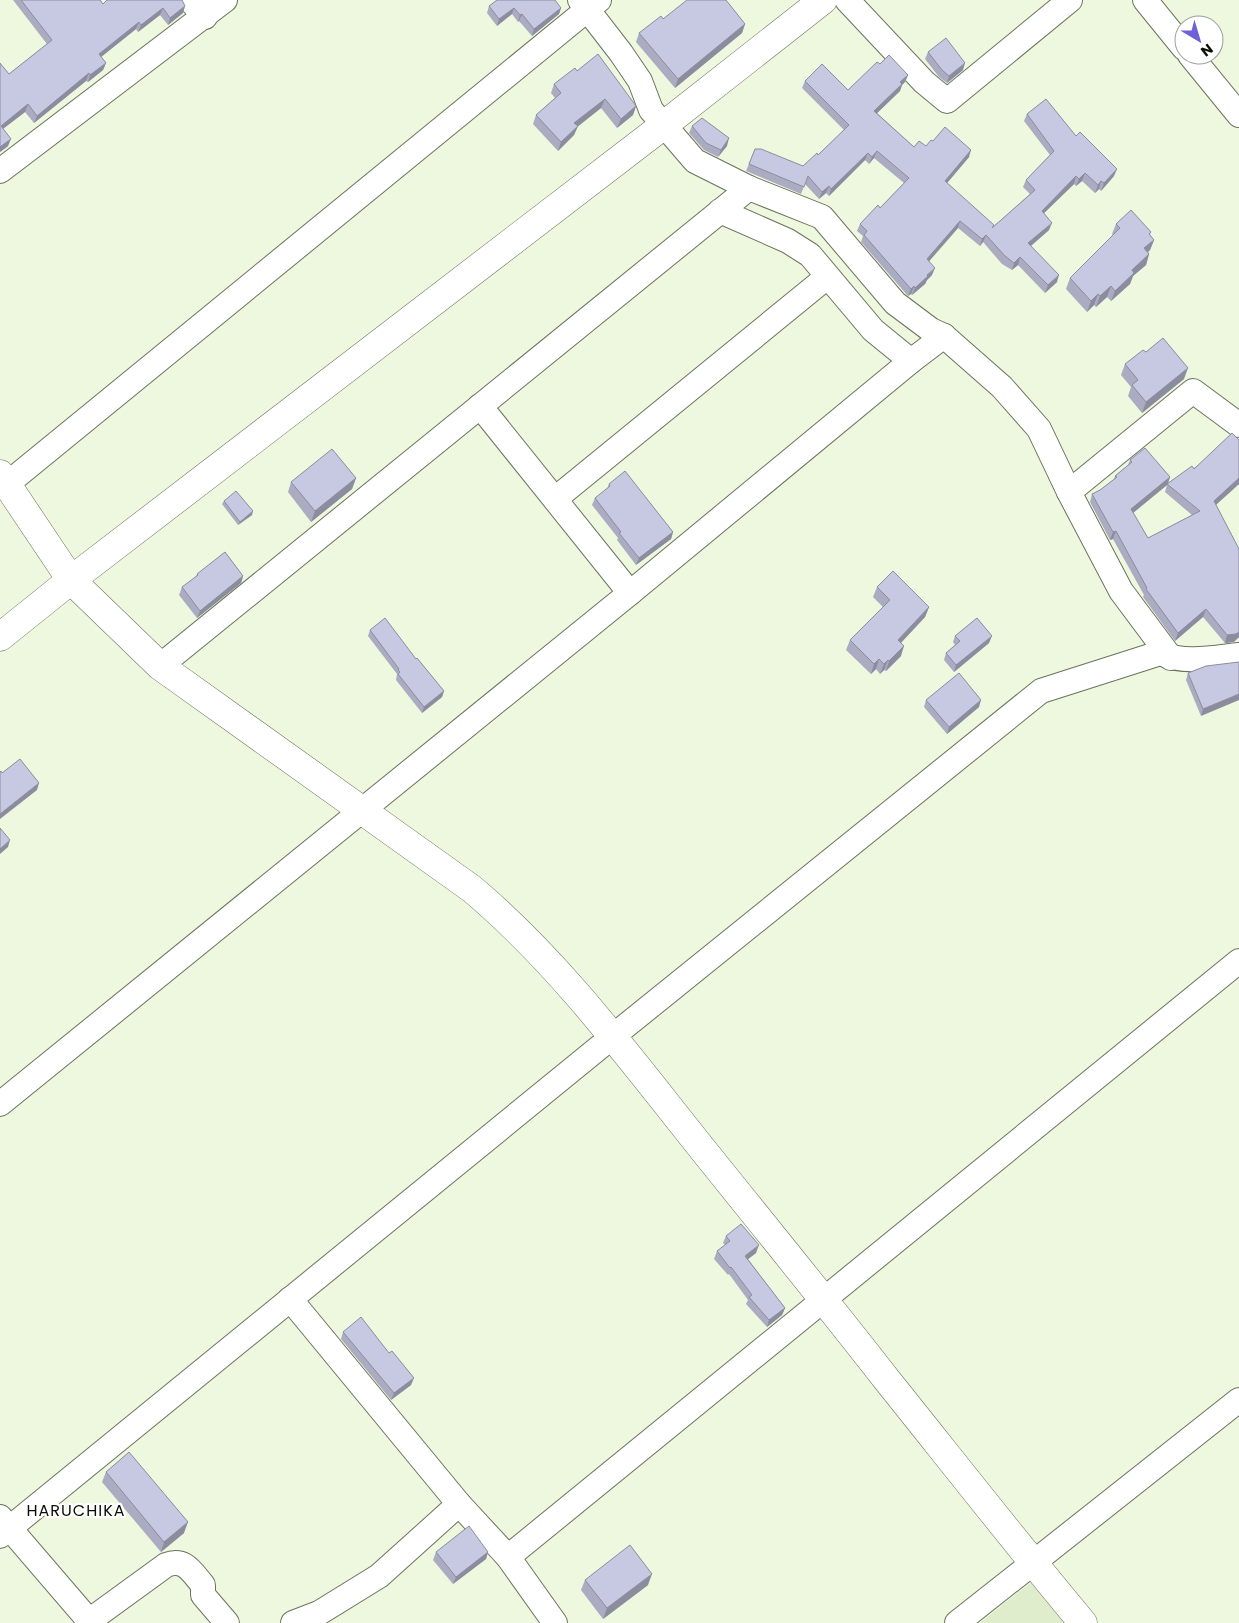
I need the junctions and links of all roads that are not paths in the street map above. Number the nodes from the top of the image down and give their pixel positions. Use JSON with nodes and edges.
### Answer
{"nodes":[{"id":1,"x":225,"y":0,"type":"edge"},
{"id":2,"x":823,"y":0,"type":"edge"},
{"id":3,"x":846,"y":0,"type":"edge"},
{"id":4,"x":1070,"y":0,"type":"edge"},
{"id":5,"x":1145,"y":0,"type":"edge"},
{"id":6,"x":589,"y":3,"type":"edge"},
{"id":7,"x":198,"y":8,"type":"edge"},
{"id":8,"x":1174,"y":36,"type":"edge"},
{"id":9,"x":1199,"y":65,"type":"edge"},
{"id":10,"x":1235,"y":104,"type":"edge"},
{"id":11,"x":664,"y":125,"type":"junction"},
{"id":12,"x":0,"y":171,"type":"edge"},
{"id":13,"x":749,"y":188,"type":"junction"},
{"id":14,"x":720,"y":211,"type":"junction"},
{"id":15,"x":827,"y":277,"type":"junction"},
{"id":16,"x":944,"y":336,"type":"junction"},
{"id":17,"x":911,"y":361,"type":"junction"},
{"id":18,"x":480,"y":406,"type":"junction"},
{"id":19,"x":1239,"y":425,"type":"edge"},
{"id":20,"x":4,"y":479,"type":"edge"},
{"id":21,"x":1069,"y":492,"type":"junction"},
{"id":22,"x":555,"y":499,"type":"junction"},
{"id":23,"x":71,"y":580,"type":"junction"},
{"id":24,"x":630,"y":592,"type":"junction"},
{"id":25,"x":0,"y":637,"type":"edge"},
{"id":26,"x":1239,"y":655,"type":"edge"},
{"id":27,"x":1171,"y":658,"type":"junction"},
{"id":28,"x":160,"y":666,"type":"junction"},
{"id":29,"x":362,"y":809,"type":"junction"},
{"id":30,"x":1239,"y":961,"type":"edge"},
{"id":31,"x":612,"y":1037,"type":"junction"},
{"id":32,"x":0,"y":1104,"type":"edge"},
{"id":33,"x":290,"y":1299,"type":"junction"},
{"id":34,"x":823,"y":1299,"type":"junction"},
{"id":35,"x":1239,"y":1400,"type":"edge"},
{"id":36,"x":459,"y":1504,"type":"junction"},
{"id":37,"x":3,"y":1528,"type":"edge"},
{"id":38,"x":508,"y":1557,"type":"junction"},
{"id":39,"x":1033,"y":1564,"type":"junction"},
{"id":40,"x":90,"y":1622,"type":"edge"},
{"id":41,"x":227,"y":1623,"type":"edge"},
{"id":42,"x":293,"y":1623,"type":"edge"},
{"id":43,"x":555,"y":1623,"type":"edge"},
{"id":44,"x":958,"y":1623,"type":"edge"},
{"id":45,"x":1083,"y":1623,"type":"edge"}],
"edges":[{"from":1,"to":7,"type":"street"},
{"from":2,"to":11,"type":"street"},
{"from":3,"to":4,"type":"street"},
{"from":5,"to":8,"type":"street"},
{"from":6,"to":11,"type":"street"},
{"from":6,"to":20,"type":"street"},
{"from":7,"to":12,"type":"street"},
{"from":9,"to":10,"type":"street"},
{"from":11,"to":13,"type":"street"},
{"from":11,"to":23,"type":"street"},
{"from":13,"to":14,"type":"street"},
{"from":13,"to":16,"type":"street"},
{"from":14,"to":15,"type":"street"},
{"from":14,"to":18,"type":"street"},
{"from":15,"to":17,"type":"street"},
{"from":15,"to":22,"type":"street"},
{"from":16,"to":17,"type":"street"},
{"from":16,"to":21,"type":"street"},
{"from":17,"to":24,"type":"street"},
{"from":18,"to":22,"type":"street"},
{"from":18,"to":28,"type":"street"},
{"from":19,"to":21,"type":"street"},
{"from":20,"to":23,"type":"street"},
{"from":21,"to":27,"type":"street"},
{"from":22,"to":24,"type":"street"},
{"from":23,"to":25,"type":"street"},
{"from":23,"to":28,"type":"street"},
{"from":24,"to":29,"type":"street"},
{"from":26,"to":27,"type":"street"},
{"from":27,"to":31,"type":"street"},
{"from":28,"to":29,"type":"street"},
{"from":29,"to":31,"type":"street"},
{"from":29,"to":32,"type":"street"},
{"from":30,"to":34,"type":"street"},
{"from":31,"to":33,"type":"street"},
{"from":31,"to":34,"type":"street"},
{"from":33,"to":36,"type":"street"},
{"from":33,"to":37,"type":"street"},
{"from":34,"to":38,"type":"street"},
{"from":34,"to":39,"type":"street"},
{"from":35,"to":39,"type":"street"},
{"from":36,"to":38,"type":"street"},
{"from":36,"to":42,"type":"street"},
{"from":37,"to":40,"type":"street"},
{"from":38,"to":43,"type":"street"},
{"from":39,"to":44,"type":"street"},
{"from":39,"to":45,"type":"street"},
{"from":40,"to":41,"type":"street"}]}
